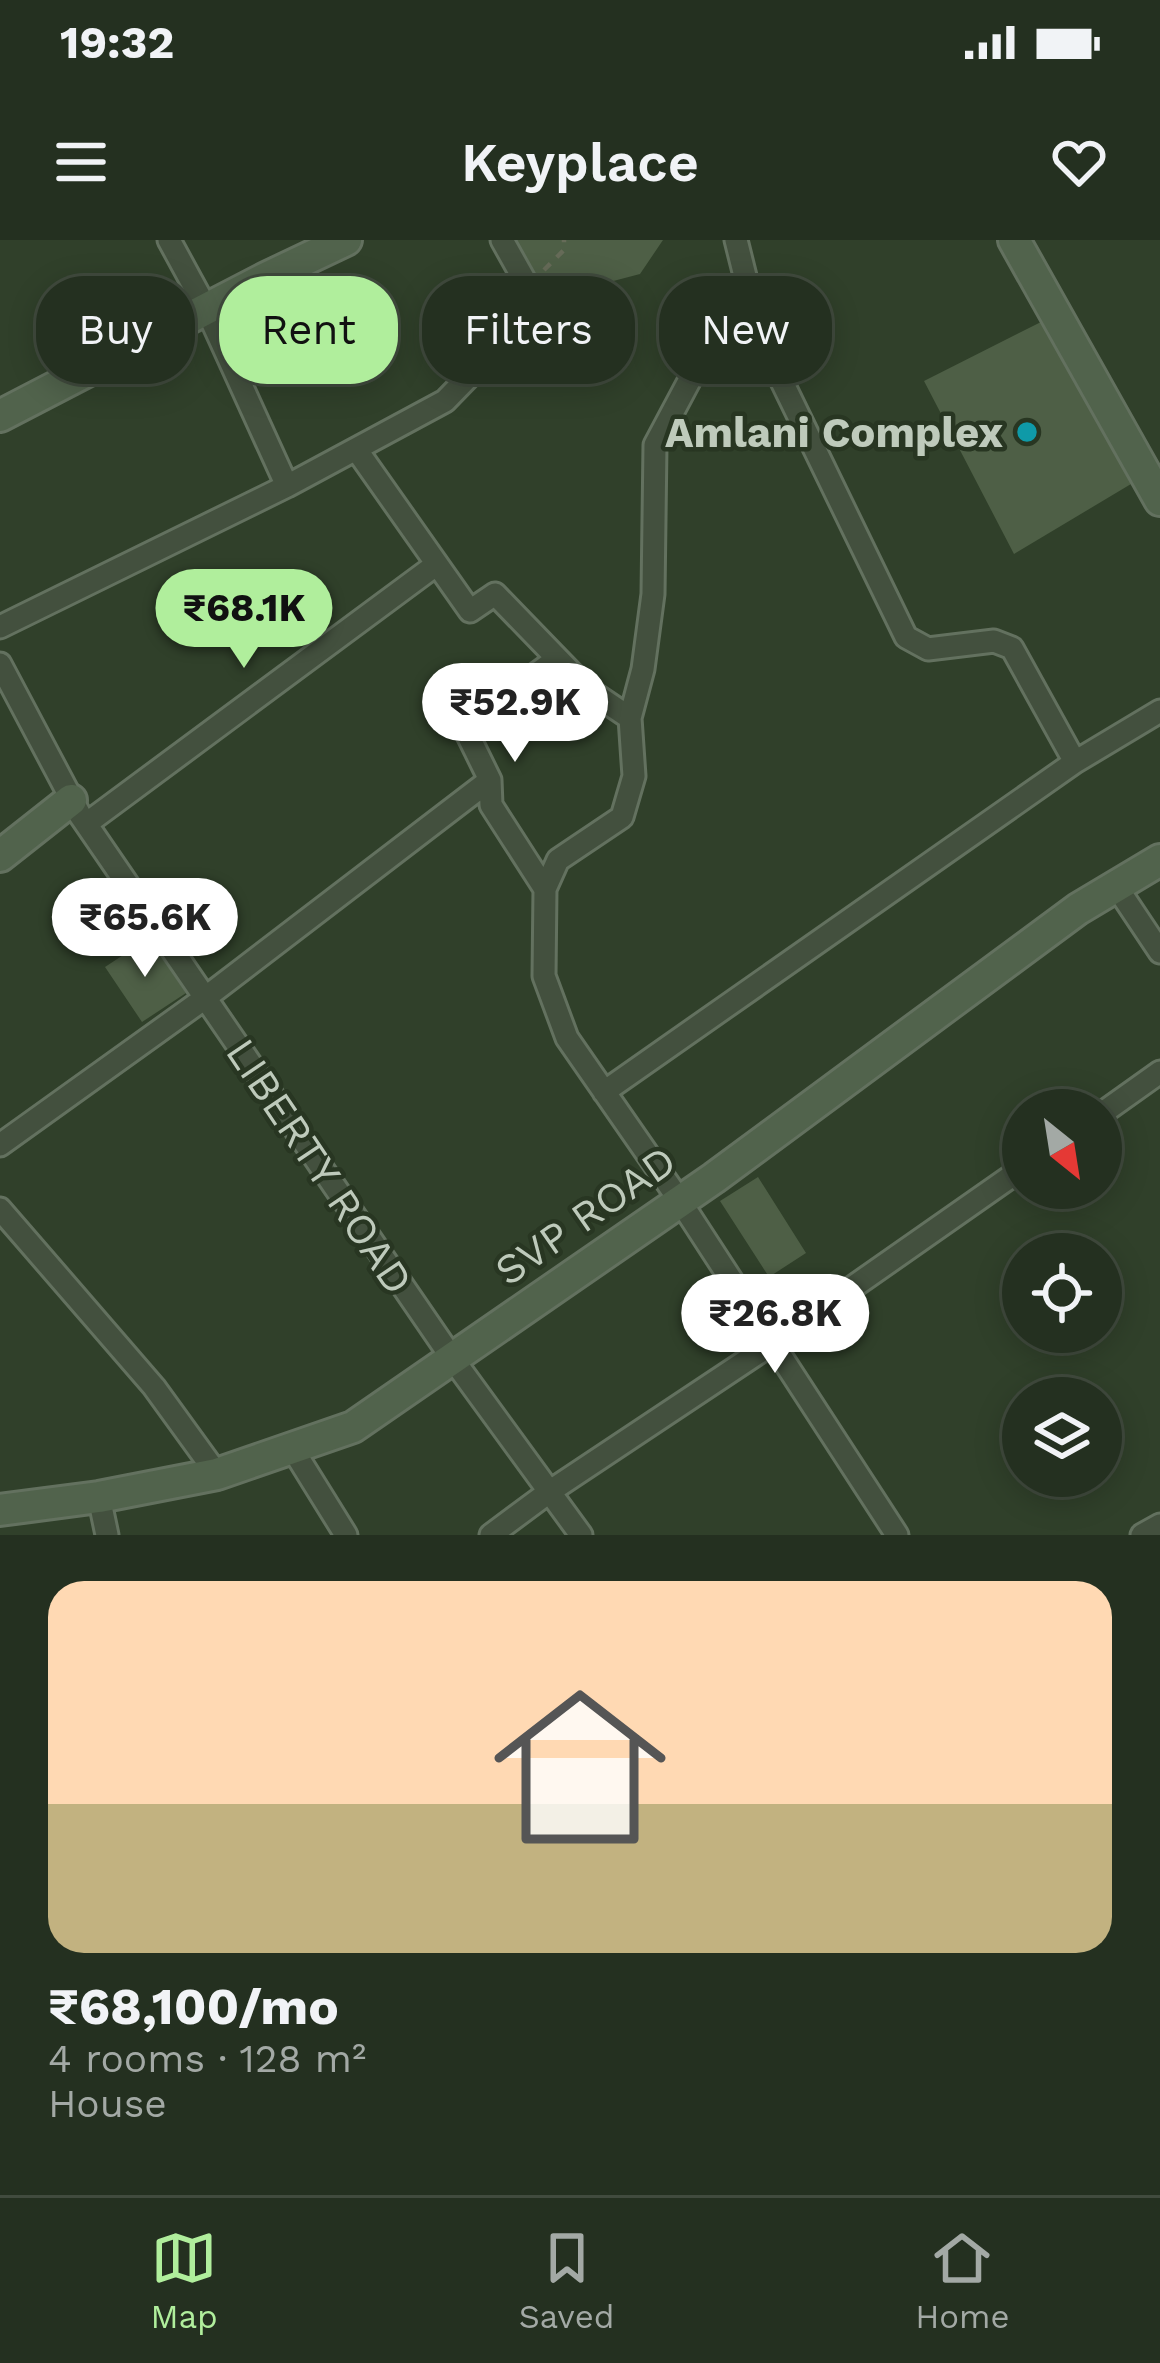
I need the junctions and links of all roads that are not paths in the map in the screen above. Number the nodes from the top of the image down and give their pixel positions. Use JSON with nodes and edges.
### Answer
{"nodes":[{"id":1,"x":169,"y":240,"type":"edge"},
{"id":2,"x":346,"y":240,"type":"edge"},
{"id":3,"x":502,"y":240,"type":"edge"},
{"id":4,"x":1014,"y":240,"type":"edge"},
{"id":5,"x":738,"y":241,"type":"edge"},
{"id":6,"x":745,"y":276,"type":"edge"},
{"id":7,"x":206,"y":308,"type":"junction"},
{"id":8,"x":688,"y":384,"type":"edge"},
{"id":9,"x":783,"y":384,"type":"edge"},
{"id":10,"x":0,"y":416,"type":"edge"},
{"id":11,"x":356,"y":449,"type":"junction"},
{"id":12,"x":287,"y":486,"type":"junction"},
{"id":13,"x":1160,"y":500,"type":"edge"},
{"id":14,"x":437,"y":564,"type":"junction"},
{"id":15,"x":0,"y":627,"type":"edge"},
{"id":16,"x":557,"y":659,"type":"junction"},
{"id":17,"x":1,"y":669,"type":"edge"},
{"id":18,"x":1160,"y":711,"type":"edge"},
{"id":19,"x":630,"y":718,"type":"junction"},
{"id":20,"x":1075,"y":762,"type":"junction"},
{"id":21,"x":490,"y":780,"type":"junction"},
{"id":22,"x":79,"y":812,"type":"junction"},
{"id":23,"x":0,"y":856,"type":"edge"},
{"id":24,"x":1160,"y":860,"type":"edge"},
{"id":25,"x":1116,"y":886,"type":"junction"},
{"id":26,"x":544,"y":889,"type":"junction"},
{"id":27,"x":1160,"y":952,"type":"edge"},
{"id":28,"x":205,"y":998,"type":"junction"},
{"id":29,"x":1160,"y":1072,"type":"edge"},
{"id":30,"x":604,"y":1092,"type":"junction"},
{"id":31,"x":1122,"y":1099,"type":"edge"},
{"id":32,"x":0,"y":1145,"type":"edge"},
{"id":33,"x":1002,"y":1183,"type":"edge"},
{"id":34,"x":680,"y":1201,"type":"junction"},
{"id":35,"x":0,"y":1209,"type":"edge"},
{"id":36,"x":773,"y":1343,"type":"junction"},
{"id":37,"x":452,"y":1358,"type":"junction"},
{"id":38,"x":292,"y":1448,"type":"junction"},
{"id":39,"x":217,"y":1474,"type":"junction"},
{"id":40,"x":549,"y":1492,"type":"junction"},
{"id":41,"x":99,"y":1498,"type":"junction"},
{"id":42,"x":0,"y":1510,"type":"edge"},
{"id":43,"x":1160,"y":1525,"type":"edge"},
{"id":44,"x":107,"y":1535,"type":"edge"},
{"id":45,"x":346,"y":1535,"type":"edge"},
{"id":46,"x":491,"y":1535,"type":"edge"},
{"id":47,"x":581,"y":1535,"type":"edge"},
{"id":48,"x":897,"y":1535,"type":"edge"},
{"id":49,"x":1142,"y":1535,"type":"edge"}],
"edges":[{"from":1,"to":7,"type":"street"},
{"from":2,"to":7,"type":"main road"},
{"from":3,"to":11,"type":"street"},
{"from":4,"to":13,"type":"main road"},
{"from":5,"to":6,"type":"street"},
{"from":7,"to":10,"type":"main road"},
{"from":7,"to":12,"type":"street"},
{"from":8,"to":19,"type":"street"},
{"from":9,"to":20,"type":"street"},
{"from":11,"to":12,"type":"street"},
{"from":11,"to":14,"type":"street"},
{"from":12,"to":15,"type":"street"},
{"from":14,"to":16,"type":"street"},
{"from":14,"to":22,"type":"street"},
{"from":16,"to":19,"type":"street"},
{"from":16,"to":21,"type":"street"},
{"from":17,"to":22,"type":"street","name":"LIBERTY ROAD"},
{"from":18,"to":20,"type":"street"},
{"from":19,"to":26,"type":"street"},
{"from":20,"to":30,"type":"street"},
{"from":21,"to":26,"type":"street"},
{"from":21,"to":28,"type":"street"},
{"from":22,"to":23,"type":"main road"},
{"from":22,"to":28,"type":"street","name":"LIBERTY ROAD"},
{"from":24,"to":25,"type":"main road","name":"SVP ROAD"},
{"from":25,"to":27,"type":"street"},
{"from":25,"to":34,"type":"main road","name":"SVP ROAD"},
{"from":26,"to":30,"type":"street"},
{"from":28,"to":32,"type":"street"},
{"from":28,"to":37,"type":"street","name":"LIBERTY ROAD"},
{"from":29,"to":31,"type":"street"},
{"from":30,"to":34,"type":"street"},
{"from":33,"to":36,"type":"street"},
{"from":34,"to":36,"type":"street"},
{"from":34,"to":37,"type":"main road","name":"SVP ROAD"},
{"from":35,"to":39,"type":"street"},
{"from":36,"to":40,"type":"street"},
{"from":36,"to":48,"type":"street"},
{"from":37,"to":38,"type":"main road","name":"SVP ROAD"},
{"from":37,"to":40,"type":"street","name":"LIBERTY ROAD"},
{"from":38,"to":39,"type":"main road","name":"SVP ROAD"},
{"from":38,"to":45,"type":"street"},
{"from":39,"to":41,"type":"main road","name":"SVP ROAD"},
{"from":40,"to":46,"type":"street"},
{"from":40,"to":47,"type":"street","name":"LIBERTY ROAD"},
{"from":41,"to":42,"type":"main road","name":"SVP ROAD"},
{"from":41,"to":44,"type":"street"},
{"from":43,"to":49,"type":"street"}]}
